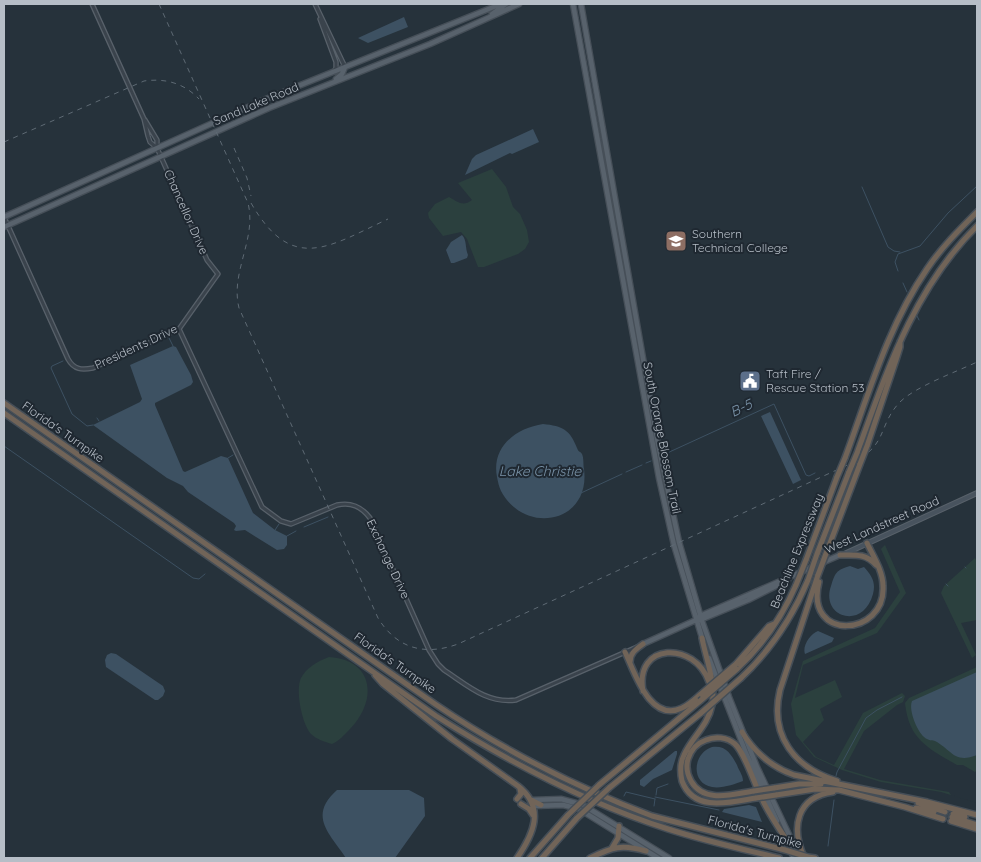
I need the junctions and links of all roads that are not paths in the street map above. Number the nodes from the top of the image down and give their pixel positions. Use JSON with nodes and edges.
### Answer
{"nodes":[{"id":1,"x":92,"y":4,"type":"edge"},
{"id":2,"x":315,"y":4,"type":"edge"},
{"id":3,"x":501,"y":4,"type":"edge"},
{"id":4,"x":506,"y":4,"type":"edge"},
{"id":5,"x":519,"y":4,"type":"edge"},
{"id":6,"x":573,"y":4,"type":"edge"},
{"id":7,"x":581,"y":4,"type":"edge"},
{"id":8,"x":319,"y":14,"type":"junction"},
{"id":9,"x":476,"y":24,"type":"junction"},
{"id":10,"x":360,"y":61,"type":"junction"},
{"id":11,"x":345,"y":67,"type":"junction"},
{"id":12,"x":334,"y":72,"type":"junction"},
{"id":13,"x":347,"y":77,"type":"junction"},
{"id":14,"x":326,"y":85,"type":"junction"},
{"id":15,"x":266,"y":99,"type":"junction"},
{"id":16,"x":247,"y":108,"type":"junction"},
{"id":17,"x":251,"y":116,"type":"junction"},
{"id":18,"x":144,"y":119,"type":"junction"},
{"id":19,"x":231,"y":125,"type":"junction"},
{"id":20,"x":157,"y":148,"type":"junction"},
{"id":21,"x":161,"y":157,"type":"junction"},
{"id":22,"x":977,"y":212,"type":"edge"},
{"id":23,"x":4,"y":217,"type":"edge"},
{"id":24,"x":6,"y":226,"type":"edge"},
{"id":25,"x":977,"y":226,"type":"edge"},
{"id":26,"x":218,"y":274,"type":"joint"},
{"id":27,"x":180,"y":329,"type":"junction"},
{"id":28,"x":900,"y":341,"type":"junction"},
{"id":29,"x":4,"y":402,"type":"edge"},
{"id":30,"x":4,"y":412,"type":"edge"},
{"id":31,"x":977,"y":493,"type":"edge"},
{"id":32,"x":665,"y":508,"type":"junction"},
{"id":33,"x":674,"y":519,"type":"junction"},
{"id":34,"x":867,"y":543,"type":"junction"},
{"id":35,"x":840,"y":556,"type":"junction"},
{"id":36,"x":881,"y":573,"type":"junction"},
{"id":37,"x":820,"y":574,"type":"junction"},
{"id":38,"x":701,"y":618,"type":"junction"},
{"id":39,"x":696,"y":620,"type":"junction"},
{"id":40,"x":702,"y":638,"type":"junction"},
{"id":41,"x":643,"y":644,"type":"junction"},
{"id":42,"x":625,"y":652,"type":"junction"},
{"id":43,"x":630,"y":662,"type":"junction"},
{"id":44,"x":737,"y":666,"type":"junction"},
{"id":45,"x":368,"y":668,"type":"junction"},
{"id":46,"x":643,"y":691,"type":"junction"},
{"id":47,"x":742,"y":732,"type":"junction"},
{"id":48,"x":698,"y":734,"type":"junction"},
{"id":49,"x":518,"y":786,"type":"junction"},
{"id":50,"x":844,"y":786,"type":"junction"},
{"id":51,"x":866,"y":796,"type":"junction"},
{"id":52,"x":893,"y":796,"type":"junction"},
{"id":53,"x":535,"y":805,"type":"junction"},
{"id":54,"x":977,"y":816,"type":"edge"},
{"id":55,"x":534,"y":821,"type":"junction"},
{"id":56,"x":977,"y":823,"type":"edge"},
{"id":57,"x":619,"y":826,"type":"junction"},
{"id":58,"x":977,"y":829,"type":"edge"},
{"id":59,"x":619,"y":834,"type":"junction"},
{"id":60,"x":784,"y":836,"type":"junction"},
{"id":61,"x":611,"y":848,"type":"junction"},
{"id":62,"x":646,"y":850,"type":"junction"},
{"id":63,"x":806,"y":857,"type":"edge"},
{"id":64,"x":517,"y":858,"type":"edge"},
{"id":65,"x":530,"y":858,"type":"edge"},
{"id":66,"x":542,"y":858,"type":"edge"},
{"id":67,"x":590,"y":858,"type":"edge"},
{"id":68,"x":658,"y":858,"type":"edge"},
{"id":69,"x":669,"y":858,"type":"edge"},
{"id":70,"x":779,"y":858,"type":"edge"},
{"id":71,"x":794,"y":858,"type":"edge"},
{"id":72,"x":800,"y":858,"type":"edge"},
{"id":73,"x":815,"y":858,"type":"edge"}],
"edges":[{"from":1,"to":18,"type":"street","name":"Chancellor Drive"},
{"from":2,"to":8,"type":"street"},
{"from":3,"to":10,"type":"main road","name":"Sand Lake Road"},
{"from":4,"to":9,"type":"main road"},
{"from":5,"to":9,"type":"main road","name":"Sand Lake Road"},
{"from":6,"to":32,"type":"main road","name":"South Orange Blossom Trail"},
{"from":7,"to":33,"type":"main road","name":"South Orange Blossom Trail"},
{"from":8,"to":11,"type":"street"},
{"from":8,"to":12,"type":"street"},
{"from":9,"to":13,"type":"main road","name":"Sand Lake Road"},
{"from":10,"to":11,"type":"main road","name":"Sand Lake Road"},
{"from":10,"to":13,"type":"main road"},
{"from":11,"to":12,"type":"main road","name":"Sand Lake Road"},
{"from":11,"to":14,"type":"main road"},
{"from":12,"to":15,"type":"main road","name":"Sand Lake Road"},
{"from":13,"to":14,"type":"main road","name":"Sand Lake Road"},
{"from":14,"to":17,"type":"main road","name":"Sand Lake Road"},
{"from":15,"to":16,"type":"main road","name":"Sand Lake Road"},
{"from":15,"to":17,"type":"main road"},
{"from":16,"to":19,"type":"main road"},
{"from":16,"to":20,"type":"main road","name":"Sand Lake Road"},
{"from":17,"to":19,"type":"main road","name":"Sand Lake Road"},
{"from":18,"to":20,"type":"street","name":"Chancellor Drive"},
{"from":18,"to":20,"type":"street","name":"Chancellor Drive"},
{"from":19,"to":21,"type":"main road","name":"Sand Lake Road"},
{"from":20,"to":21,"type":"street","name":"Chancellor Drive"},
{"from":20,"to":23,"type":"main road","name":"Sand Lake Road"},
{"from":21,"to":24,"type":"main road","name":"Sand Lake Road"},
{"from":21,"to":26,"type":"street","name":"Chancellor Drive"},
{"from":22,"to":44,"type":"highway","name":"Beachline Expressway","bridge":true},
{"from":23,"to":24,"type":"street","name":"Presidents Drive"},
{"from":24,"to":27,"type":"street","name":"Presidents Drive"},
{"from":25,"to":28,"type":"highway","name":"Beachline Expressway"},
{"from":26,"to":27,"type":"street","name":"Presidents Drive"},
{"from":27,"to":42,"type":"street","name":"Exchange Drive"},
{"from":28,"to":37,"type":"highway","bridge":true},
{"from":28,"to":66,"type":"highway","name":"Beachline Expressway","bridge":true},
{"from":29,"to":63,"type":"highway","name":"Florida's Turnpike","bridge":true},
{"from":30,"to":45,"type":"highway","name":"Florida's Turnpike"},
{"from":31,"to":34,"type":"main road","name":"West Landstreet Road"},
{"from":32,"to":33,"type":"main road"},
{"from":32,"to":39,"type":"main road","name":"South Orange Blossom Trail"},
{"from":33,"to":38,"type":"main road","name":"South Orange Blossom Trail"},
{"from":34,"to":35,"type":"main road","name":"West Landstreet Road"},
{"from":34,"to":36,"type":"highway"},
{"from":35,"to":36,"type":"highway"},
{"from":35,"to":38,"type":"main road","name":"West Landstreet Road"},
{"from":36,"to":37,"type":"highway"},
{"from":37,"to":50,"type":"highway"},
{"from":38,"to":39,"type":"main road"},
{"from":38,"to":47,"type":"main road","name":"South Orange Blossom Trail"},
{"from":39,"to":40,"type":"main road","name":"South Orange Blossom Trail"},
{"from":39,"to":41,"type":"main road"},
{"from":40,"to":48,"type":"highway"},
{"from":40,"to":60,"type":"main road","name":"South Orange Blossom Trail"},
{"from":41,"to":42,"type":"street"},
{"from":41,"to":43,"type":"highway"},
{"from":42,"to":43,"type":"highway"},
{"from":43,"to":46,"type":"highway"},
{"from":44,"to":46,"type":"highway","bridge":true},
{"from":44,"to":65,"type":"highway","name":"Beachline Expressway","bridge":true},
{"from":45,"to":49,"type":"highway"},
{"from":45,"to":70,"type":"highway","name":"Florida's Turnpike"},
{"from":46,"to":48,"type":"highway"},
{"from":47,"to":50,"type":"highway"},
{"from":47,"to":72,"type":"main road","name":"South Orange Blossom Trail"},
{"from":48,"to":51,"type":"highway","bridge":true},
{"from":49,"to":53,"type":"highway"},
{"from":49,"to":55,"type":"highway"},
{"from":50,"to":52,"type":"highway"},
{"from":50,"to":60,"type":"highway","bridge":true},
{"from":51,"to":52,"type":"highway"},
{"from":51,"to":63,"type":"highway"},
{"from":52,"to":54,"type":"highway"},
{"from":53,"to":55,"type":"highway"},
{"from":53,"to":57,"type":"main road"},
{"from":53,"to":59,"type":"main road"},
{"from":55,"to":64,"type":"highway"},
{"from":56,"to":58,"type":"highway"},
{"from":57,"to":59,"type":"highway"},
{"from":57,"to":69,"type":"main road"},
{"from":59,"to":61,"type":"highway"},
{"from":59,"to":62,"type":"main road"},
{"from":60,"to":71,"type":"main road","name":"South Orange Blossom Trail"},
{"from":61,"to":62,"type":"highway"},
{"from":61,"to":67,"type":"highway"},
{"from":62,"to":68,"type":"main road"},
{"from":63,"to":73,"type":"highway","name":"Florida's Turnpike"}]}
